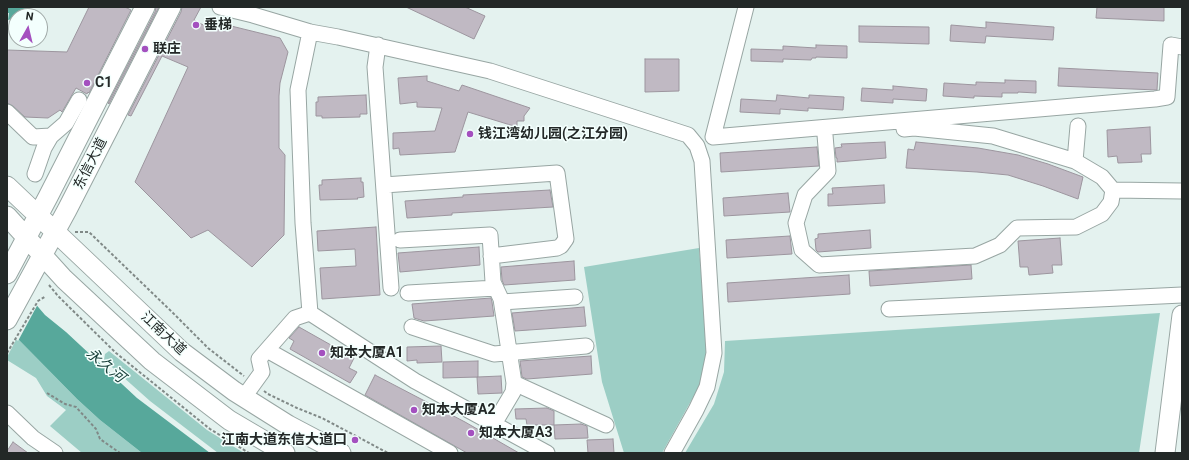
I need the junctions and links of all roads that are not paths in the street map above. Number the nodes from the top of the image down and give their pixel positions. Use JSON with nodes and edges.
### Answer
{"nodes":[{"id":1,"x":145,"y":7,"type":"edge"},
{"id":2,"x":171,"y":7,"type":"edge"},
{"id":3,"x":220,"y":7,"type":"edge"},
{"id":4,"x":746,"y":7,"type":"edge"},
{"id":5,"x":310,"y":32,"type":"junction"},
{"id":6,"x":378,"y":46,"type":"junction"},
{"id":7,"x":1182,"y":46,"type":"edge"},
{"id":8,"x":79,"y":100,"type":"dead end"},
{"id":9,"x":7,"y":112,"type":"edge"},
{"id":10,"x":1078,"y":126,"type":"dead end"},
{"id":11,"x":825,"y":135,"type":"junction"},
{"id":12,"x":52,"y":136,"type":"junction"},
{"id":13,"x":714,"y":144,"type":"dead end"},
{"id":14,"x":1075,"y":162,"type":"junction"},
{"id":15,"x":35,"y":174,"type":"dead end"},
{"id":16,"x":384,"y":185,"type":"junction"},
{"id":17,"x":7,"y":186,"type":"edge"},
{"id":18,"x":1113,"y":190,"type":"junction"},
{"id":19,"x":1182,"y":191,"type":"edge"},
{"id":20,"x":7,"y":216,"type":"edge"},
{"id":21,"x":38,"y":216,"type":"junction"},
{"id":22,"x":55,"y":232,"type":"junction"},
{"id":23,"x":27,"y":237,"type":"junction"},
{"id":24,"x":400,"y":240,"type":"dead end"},
{"id":25,"x":42,"y":255,"type":"junction"},
{"id":26,"x":491,"y":256,"type":"junction"},
{"id":27,"x":8,"y":272,"type":"edge"},
{"id":28,"x":391,"y":288,"type":"dead end"},
{"id":29,"x":496,"y":288,"type":"junction"},
{"id":30,"x":408,"y":293,"type":"dead end"},
{"id":31,"x":1182,"y":295,"type":"edge"},
{"id":32,"x":575,"y":298,"type":"dead end"},
{"id":33,"x":502,"y":302,"type":"junction"},
{"id":34,"x":889,"y":309,"type":"dead end"},
{"id":35,"x":310,"y":313,"type":"junction"},
{"id":36,"x":1182,"y":315,"type":"edge"},
{"id":37,"x":7,"y":320,"type":"edge"},
{"id":38,"x":412,"y":327,"type":"dead end"},
{"id":39,"x":586,"y":346,"type":"dead end"},
{"id":40,"x":267,"y":350,"type":"junction"},
{"id":41,"x":509,"y":353,"type":"junction"},
{"id":42,"x":514,"y":383,"type":"junction"},
{"id":43,"x":249,"y":390,"type":"junction"},
{"id":44,"x":7,"y":413,"type":"edge"},
{"id":45,"x":494,"y":424,"type":"junction"},
{"id":46,"x":606,"y":425,"type":"dead end"},
{"id":47,"x":53,"y":452,"type":"edge"},
{"id":48,"x":285,"y":453,"type":"edge"},
{"id":49,"x":341,"y":453,"type":"edge"},
{"id":50,"x":450,"y":453,"type":"edge"},
{"id":51,"x":547,"y":453,"type":"edge"},
{"id":52,"x":672,"y":453,"type":"edge"},
{"id":53,"x":1165,"y":453,"type":"edge"}],
"edges":[{"from":1,"to":21,"type":"main road","name":"东信大道"},
{"from":2,"to":22,"type":"main road","name":"东信大道"},
{"from":3,"to":5,"type":"street"},
{"from":4,"to":7,"type":"street"},
{"from":5,"to":6,"type":"street"},
{"from":5,"to":35,"type":"street"},
{"from":6,"to":16,"type":"street"},
{"from":6,"to":52,"type":"street"},
{"from":8,"to":12,"type":"street"},
{"from":9,"to":12,"type":"street"},
{"from":10,"to":14,"type":"street"},
{"from":11,"to":13,"type":"street"},
{"from":11,"to":14,"type":"street"},
{"from":11,"to":18,"type":"street"},
{"from":12,"to":15,"type":"street"},
{"from":14,"to":18,"type":"street"},
{"from":16,"to":26,"type":"street"},
{"from":16,"to":28,"type":"street"},
{"from":17,"to":21,"type":"main road","name":"江南大道"},
{"from":18,"to":19,"type":"street"},
{"from":20,"to":23,"type":"main road","name":"江南大道"},
{"from":21,"to":22,"type":"main road","name":"江南大道"},
{"from":21,"to":23,"type":"main road","name":"东信大道"},
{"from":22,"to":25,"type":"main road","name":"东信大道"},
{"from":22,"to":43,"type":"main road","name":"江南大道"},
{"from":23,"to":25,"type":"main road","name":"江南大道"},
{"from":23,"to":27,"type":"main road","name":"东信大道"},
{"from":24,"to":26,"type":"street"},
{"from":25,"to":37,"type":"main road","name":"东信大道"},
{"from":25,"to":48,"type":"main road","name":"江南大道"},
{"from":26,"to":29,"type":"street"},
{"from":29,"to":30,"type":"street"},
{"from":29,"to":33,"type":"street"},
{"from":31,"to":34,"type":"street"},
{"from":32,"to":33,"type":"street"},
{"from":33,"to":41,"type":"street"},
{"from":35,"to":40,"type":"street"},
{"from":35,"to":45,"type":"street"},
{"from":36,"to":53,"type":"main road"},
{"from":38,"to":41,"type":"street"},
{"from":39,"to":41,"type":"street"},
{"from":40,"to":43,"type":"street"},
{"from":40,"to":50,"type":"street"},
{"from":41,"to":42,"type":"street"},
{"from":42,"to":45,"type":"street"},
{"from":42,"to":46,"type":"street"},
{"from":43,"to":49,"type":"main road","name":"江南大道"},
{"from":44,"to":47,"type":"street"},
{"from":45,"to":51,"type":"street"}]}
